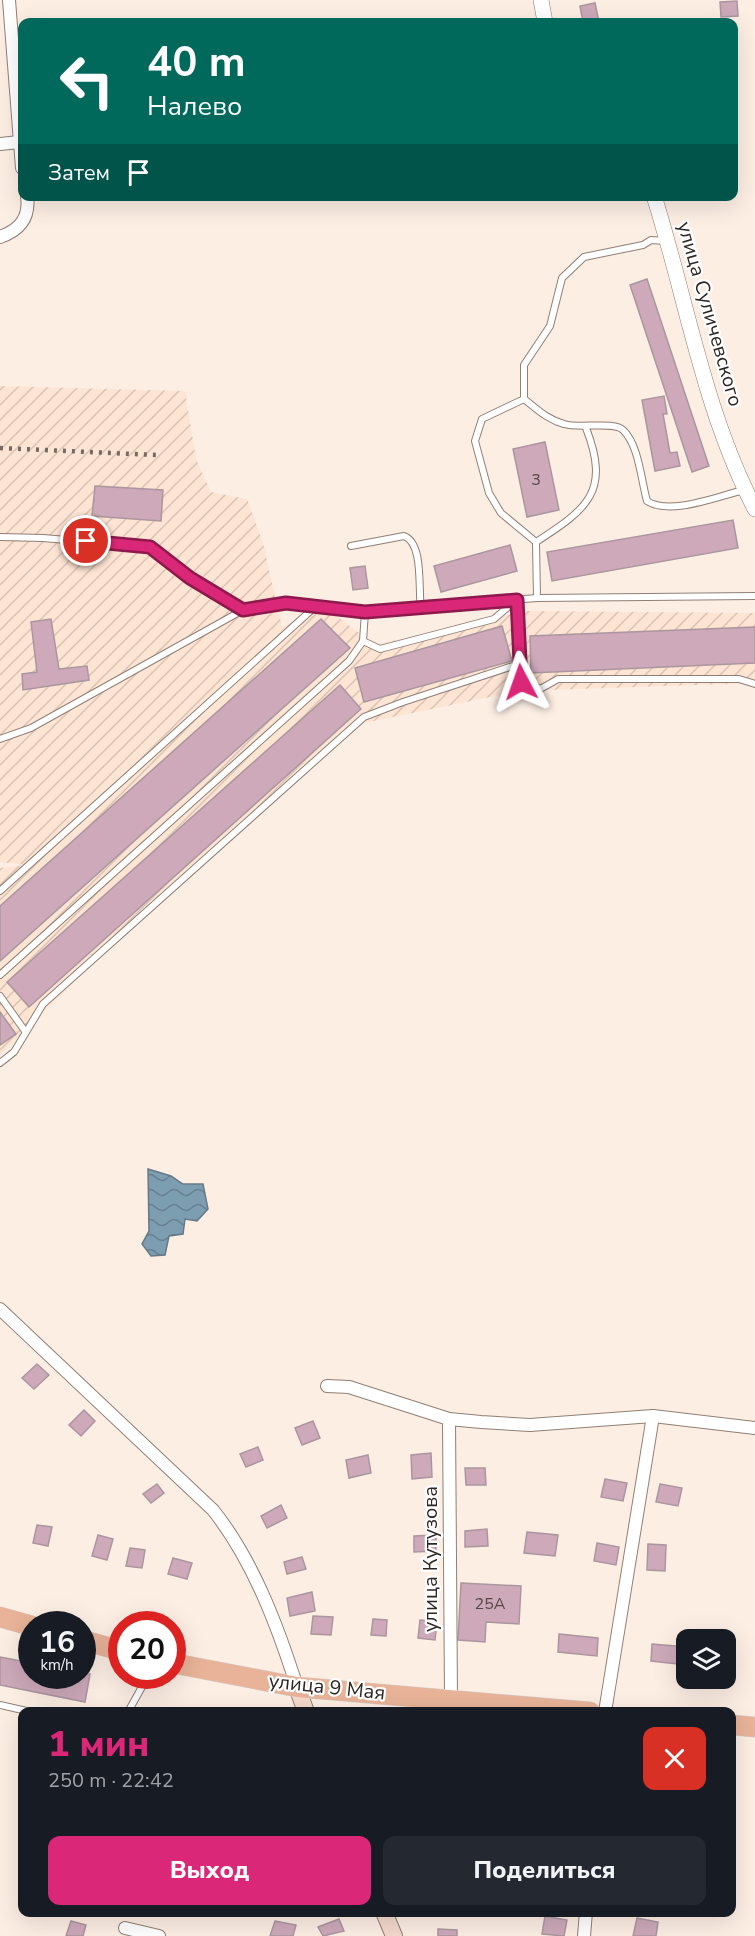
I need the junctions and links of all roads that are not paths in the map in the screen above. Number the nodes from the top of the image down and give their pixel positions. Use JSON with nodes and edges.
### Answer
{"nodes":[{"id":1,"x":9,"y":0,"type":"edge"},
{"id":2,"x":541,"y":0,"type":"edge"},
{"id":3,"x":544,"y":18,"type":"edge"},
{"id":4,"x":18,"y":128,"type":"edge"},
{"id":5,"x":18,"y":142,"type":"edge"},
{"id":6,"x":0,"y":144,"type":"edge"},
{"id":7,"x":28,"y":201,"type":"edge"},
{"id":8,"x":655,"y":201,"type":"edge"},
{"id":9,"x":0,"y":237,"type":"edge"},
{"id":10,"x":667,"y":241,"type":"junction"},
{"id":11,"x":524,"y":399,"type":"junction"},
{"id":12,"x":586,"y":428,"type":"junction"},
{"id":13,"x":745,"y":489,"type":"junction"},
{"id":14,"x":755,"y":509,"type":"edge"},
{"id":15,"x":0,"y":537,"type":"edge"},
{"id":16,"x":536,"y":542,"type":"junction"},
{"id":17,"x":351,"y":546,"type":"dead end"},
{"id":18,"x":755,"y":596,"type":"edge"},
{"id":19,"x":537,"y":598,"type":"junction"},
{"id":20,"x":517,"y":600,"type":"junction"},
{"id":21,"x":316,"y":606,"type":"junction"},
{"id":22,"x":421,"y":609,"type":"junction"},
{"id":23,"x":243,"y":610,"type":"junction"},
{"id":24,"x":365,"y":612,"type":"junction"},
{"id":25,"x":363,"y":641,"type":"junction"},
{"id":26,"x":519,"y":664,"type":"junction"},
{"id":27,"x":755,"y":684,"type":"edge"},
{"id":28,"x":0,"y":739,"type":"edge"},
{"id":29,"x":0,"y":891,"type":"edge"},
{"id":30,"x":0,"y":975,"type":"edge"},
{"id":31,"x":0,"y":996,"type":"edge"},
{"id":32,"x":24,"y":1031,"type":"junction"},
{"id":33,"x":0,"y":1063,"type":"edge"},
{"id":34,"x":0,"y":1309,"type":"edge"},
{"id":35,"x":327,"y":1386,"type":"dead end"},
{"id":36,"x":653,"y":1416,"type":"junction"},
{"id":37,"x":450,"y":1419,"type":"junction"},
{"id":38,"x":755,"y":1428,"type":"edge"},
{"id":39,"x":0,"y":1617,"type":"edge"},
{"id":40,"x":18,"y":1622,"type":"edge"},
{"id":41,"x":186,"y":1666,"type":"edge"},
{"id":42,"x":297,"y":1687,"type":"junction"},
{"id":43,"x":141,"y":1689,"type":"edge"},
{"id":44,"x":451,"y":1698,"type":"junction"},
{"id":45,"x":413,"y":1703,"type":"edge"},
{"id":46,"x":0,"y":1705,"type":"edge"},
{"id":47,"x":131,"y":1707,"type":"edge"},
{"id":48,"x":304,"y":1707,"type":"edge"},
{"id":49,"x":540,"y":1707,"type":"edge"},
{"id":50,"x":606,"y":1707,"type":"edge"},
{"id":51,"x":18,"y":1709,"type":"edge"},
{"id":52,"x":736,"y":1725,"type":"edge"},
{"id":53,"x":755,"y":1727,"type":"edge"},
{"id":54,"x":386,"y":1917,"type":"edge"},
{"id":55,"x":586,"y":1917,"type":"edge"},
{"id":56,"x":125,"y":1928,"type":"dead end"},
{"id":57,"x":159,"y":1936,"type":"edge"},
{"id":58,"x":394,"y":1936,"type":"edge"},
{"id":59,"x":584,"y":1936,"type":"edge"}],
"edges":[{"from":1,"to":4,"type":"street"},
{"from":2,"to":3,"type":"street"},
{"from":5,"to":6,"type":"street"},
{"from":7,"to":9,"type":"street"},
{"from":8,"to":10,"type":"street","name":"улица Суличевского"},
{"from":10,"to":11,"type":"lane"},
{"from":10,"to":13,"type":"street","name":"улица Суличевского"},
{"from":11,"to":12,"type":"lane"},
{"from":11,"to":16,"type":"lane"},
{"from":12,"to":13,"type":"lane"},
{"from":12,"to":16,"type":"lane"},
{"from":13,"to":14,"type":"street","name":"улица Суличевского"},
{"from":15,"to":23,"type":"lane"},
{"from":16,"to":19,"type":"lane"},
{"from":17,"to":22,"type":"lane"},
{"from":18,"to":19,"type":"lane"},
{"from":19,"to":20,"type":"lane"},
{"from":20,"to":22,"type":"lane"},
{"from":20,"to":25,"type":"lane"},
{"from":20,"to":26,"type":"lane"},
{"from":21,"to":23,"type":"lane"},
{"from":21,"to":24,"type":"lane"},
{"from":21,"to":29,"type":"lane"},
{"from":22,"to":24,"type":"lane"},
{"from":23,"to":28,"type":"lane"},
{"from":24,"to":25,"type":"lane"},
{"from":25,"to":30,"type":"lane"},
{"from":26,"to":27,"type":"lane"},
{"from":26,"to":32,"type":"lane"},
{"from":31,"to":32,"type":"lane"},
{"from":32,"to":33,"type":"lane"},
{"from":34,"to":42,"type":"street"},
{"from":35,"to":37,"type":"street"},
{"from":36,"to":37,"type":"street"},
{"from":36,"to":38,"type":"street"},
{"from":36,"to":50,"type":"street"},
{"from":37,"to":44,"type":"street","name":"улица Кутузова"},
{"from":39,"to":40,"type":"main road"},
{"from":41,"to":42,"type":"main road","name":"улица 9 Мая"},
{"from":42,"to":45,"type":"main road","name":"улица 9 Мая"},
{"from":42,"to":48,"type":"main road"},
{"from":43,"to":47,"type":"lane"},
{"from":44,"to":45,"type":"main road","name":"улица 9 Мая"},
{"from":44,"to":49,"type":"main road","name":"улица 9 Мая"},
{"from":46,"to":51,"type":"lane"},
{"from":52,"to":53,"type":"main road"},
{"from":54,"to":58,"type":"main road"},
{"from":55,"to":59,"type":"street"},
{"from":56,"to":57,"type":"street"}]}
